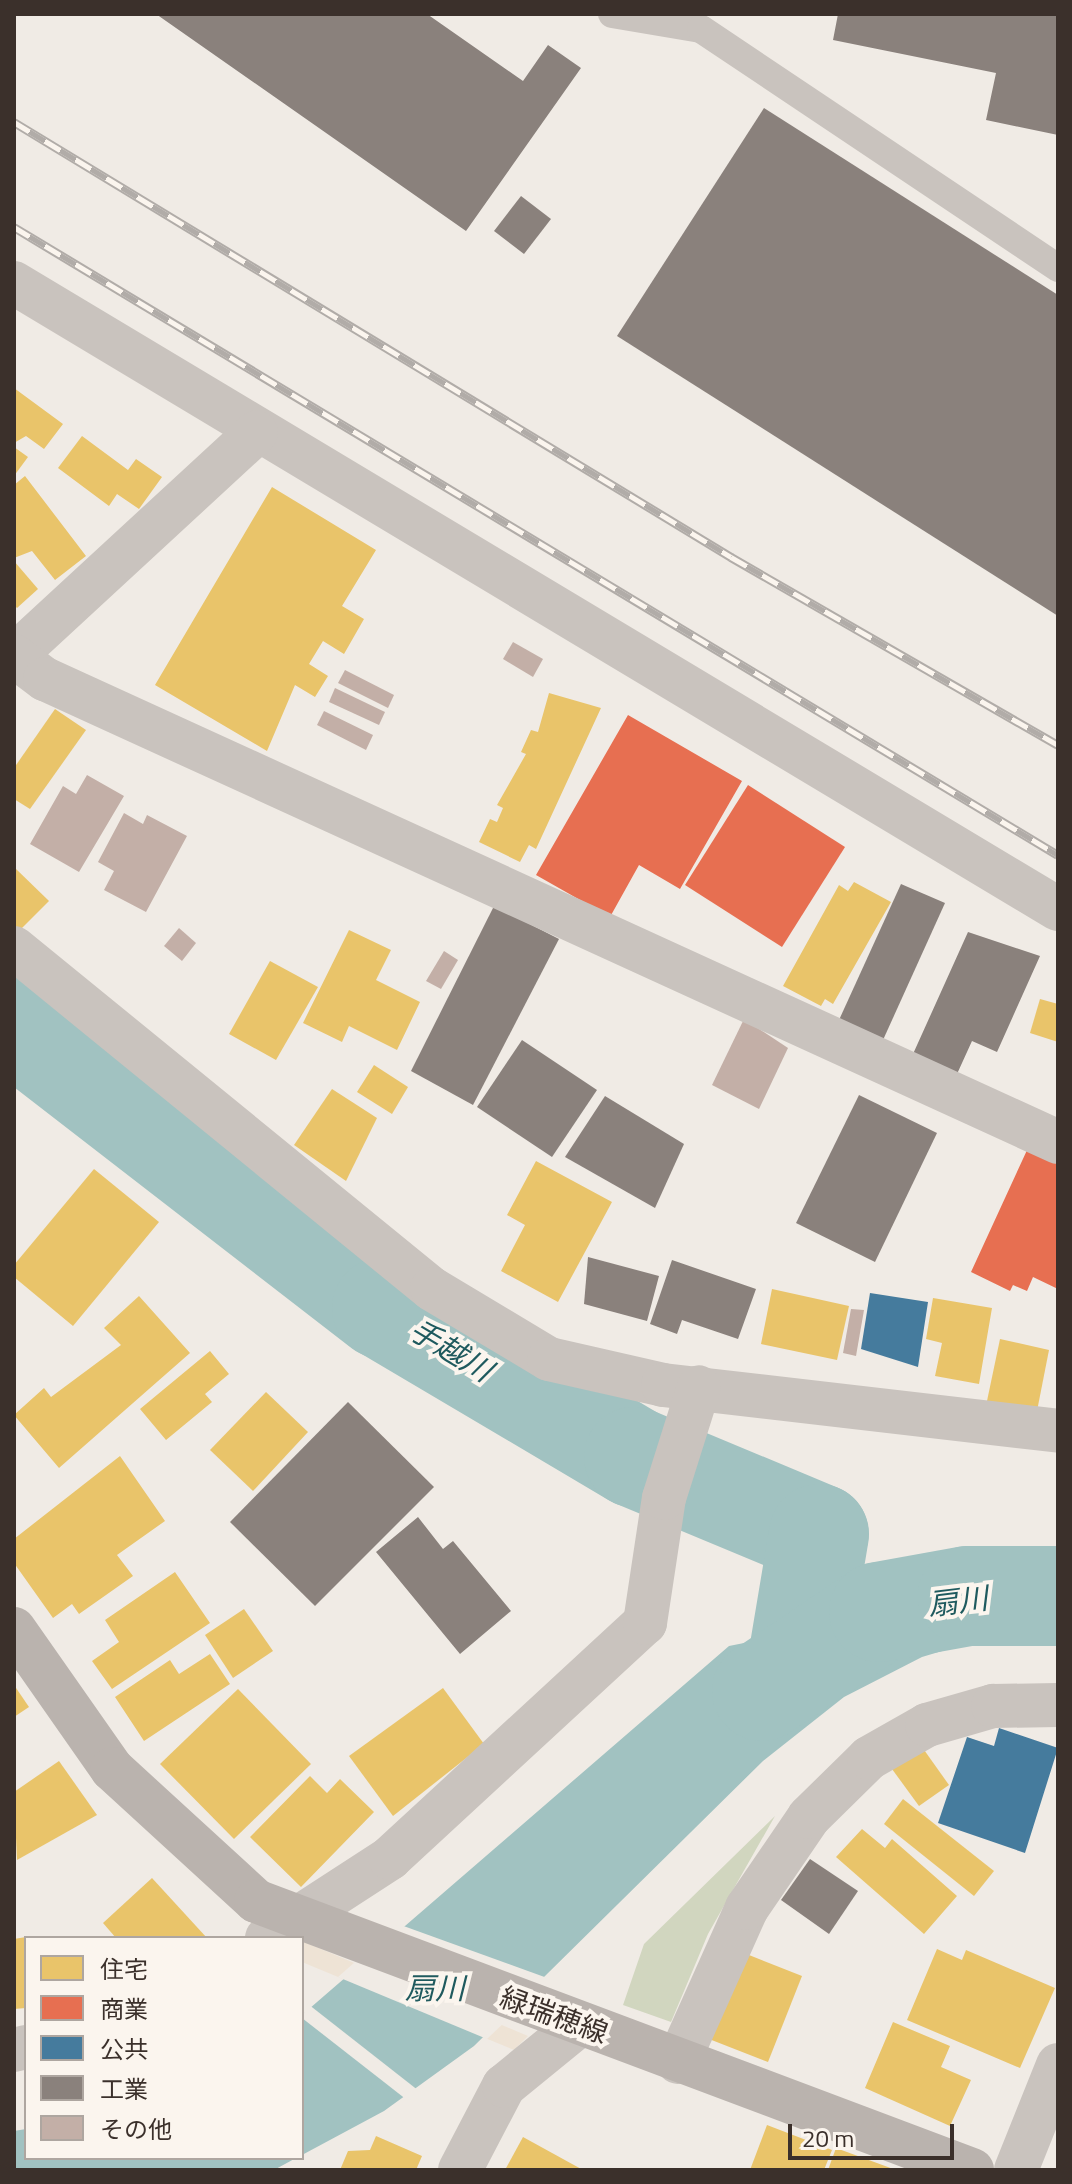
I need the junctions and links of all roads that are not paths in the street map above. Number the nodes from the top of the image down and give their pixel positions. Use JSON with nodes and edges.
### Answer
{"nodes":[{"id":1,"x":612,"y":14,"type":"edge"},
{"id":2,"x":702,"y":22,"type":"edge"},
{"id":3,"x":1058,"y":268,"type":"edge"},
{"id":4,"x":14,"y":283,"type":"edge"},
{"id":5,"x":256,"y":433,"type":"junction"},
{"id":6,"x":14,"y":656,"type":"edge"},
{"id":7,"x":1058,"y":909,"type":"edge"},
{"id":8,"x":14,"y":948,"type":"edge"},
{"id":9,"x":1058,"y":1142,"type":"edge"},
{"id":10,"x":694,"y":1400,"type":"junction"},
{"id":11,"x":1058,"y":1431,"type":"edge"},
{"id":12,"x":14,"y":1629,"type":"edge"},
{"id":13,"x":1058,"y":1705,"type":"edge"},
{"id":14,"x":293,"y":1927,"type":"edge"},
{"id":15,"x":565,"y":2020,"type":"junction"},
{"id":16,"x":678,"y":2062,"type":"junction"},
{"id":17,"x":1058,"y":2065,"type":"edge"},
{"id":18,"x":460,"y":2170,"type":"edge"},
{"id":19,"x":972,"y":2170,"type":"edge"},
{"id":20,"x":1016,"y":2170,"type":"edge"}],
"edges":[{"from":1,"to":2,"type":"lane"},
{"from":2,"to":3,"type":"lane"},
{"from":4,"to":5,"type":"street"},
{"from":5,"to":6,"type":"street"},
{"from":5,"to":7,"type":"street"},
{"from":6,"to":9,"type":"street"},
{"from":8,"to":10,"type":"street"},
{"from":10,"to":11,"type":"street"},
{"from":10,"to":14,"type":"street"},
{"from":12,"to":14,"type":"main road","name":"緑瑞穂線"},
{"from":13,"to":16,"type":"street"},
{"from":14,"to":15,"type":"main road","name":"緑瑞穂線"},
{"from":15,"to":16,"type":"main road","name":"緑瑞穂線"},
{"from":15,"to":18,"type":"street"},
{"from":16,"to":19,"type":"main road","name":"緑瑞穂線"},
{"from":17,"to":20,"type":"street"}]}
